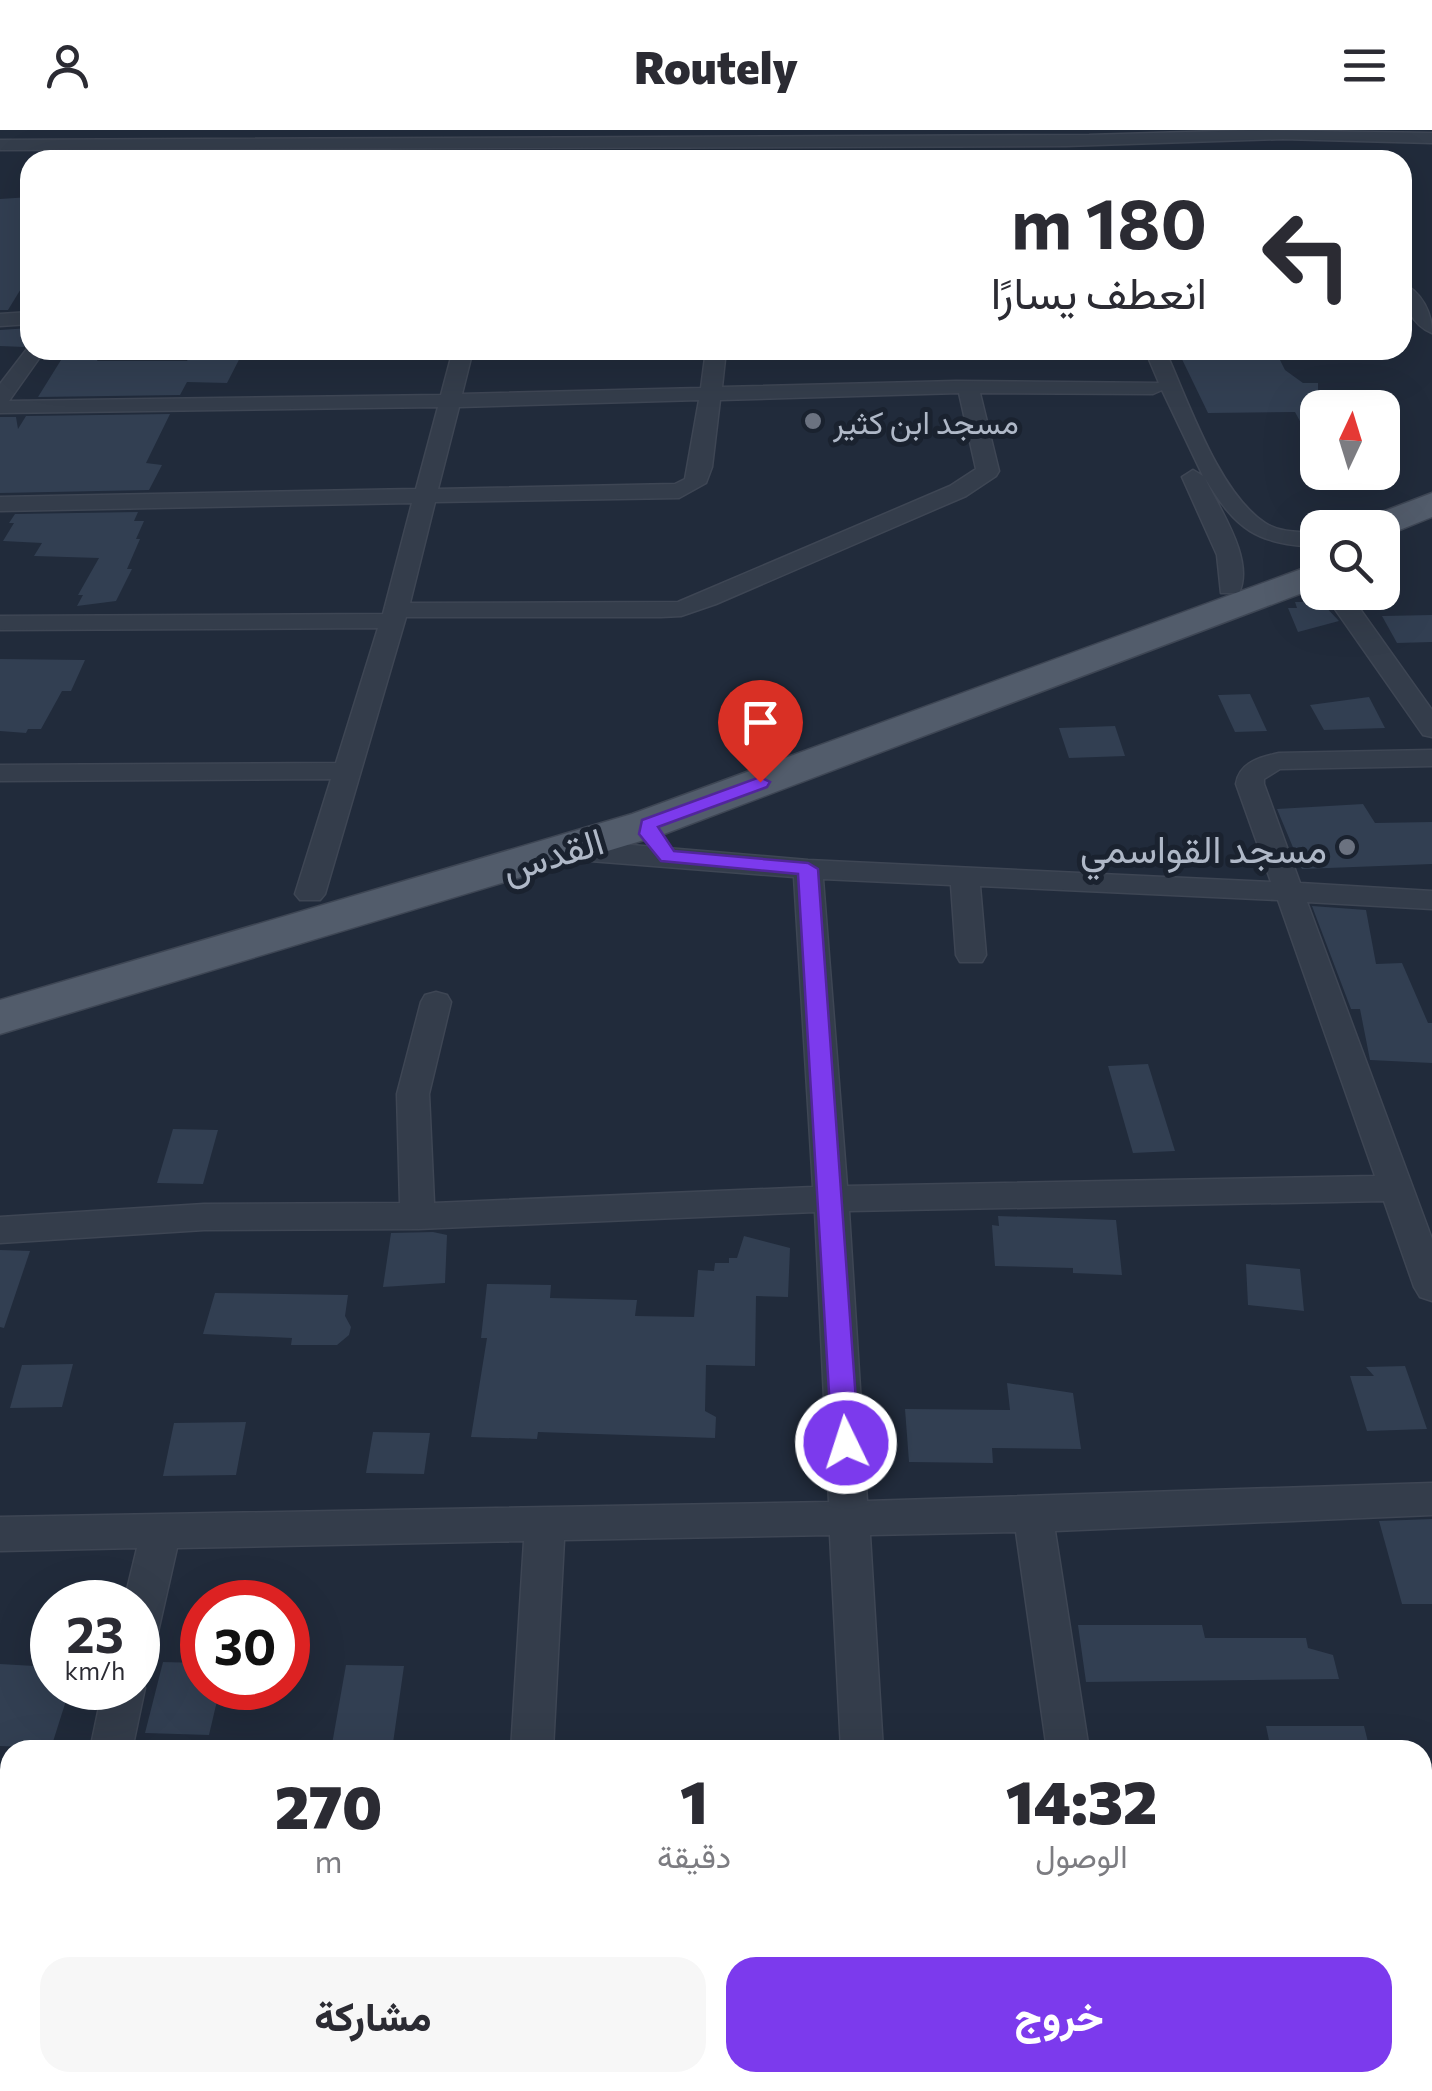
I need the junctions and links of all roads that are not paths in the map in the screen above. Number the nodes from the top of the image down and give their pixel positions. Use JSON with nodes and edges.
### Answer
{"nodes":[{"id":1,"x":39,"y":130,"type":"edge"},
{"id":2,"x":842,"y":135,"type":"edge"},
{"id":3,"x":1054,"y":136,"type":"edge"},
{"id":4,"x":234,"y":137,"type":"edge"},
{"id":5,"x":1285,"y":137,"type":"edge"},
{"id":6,"x":1432,"y":138,"type":"edge"},
{"id":7,"x":733,"y":140,"type":"junction"},
{"id":8,"x":0,"y":145,"type":"edge"},
{"id":9,"x":22,"y":145,"type":"junction"},
{"id":10,"x":487,"y":150,"type":"edge"},
{"id":11,"x":560,"y":150,"type":"edge"},
{"id":12,"x":732,"y":150,"type":"edge"},
{"id":13,"x":3,"y":165,"type":"dead end"},
{"id":14,"x":1412,"y":303,"type":"edge"},
{"id":15,"x":1432,"y":327,"type":"edge"},
{"id":16,"x":28,"y":360,"type":"edge"},
{"id":17,"x":460,"y":360,"type":"edge"},
{"id":18,"x":715,"y":360,"type":"edge"},
{"id":19,"x":1140,"y":360,"type":"edge"},
{"id":20,"x":1160,"y":360,"type":"edge"},
{"id":21,"x":968,"y":387,"type":"junction"},
{"id":22,"x":1153,"y":388,"type":"junction"},
{"id":23,"x":712,"y":394,"type":"junction"},
{"id":24,"x":0,"y":399,"type":"edge"},
{"id":25,"x":450,"y":401,"type":"junction"},
{"id":26,"x":0,"y":408,"type":"edge"},
{"id":27,"x":427,"y":496,"type":"junction"},
{"id":28,"x":0,"y":504,"type":"edge"},
{"id":29,"x":1432,"y":504,"type":"edge"},
{"id":30,"x":1400,"y":517,"type":"edge"},
{"id":31,"x":1258,"y":528,"type":"junction"},
{"id":32,"x":1432,"y":531,"type":"edge"},
{"id":33,"x":1221,"y":536,"type":"junction"},
{"id":34,"x":1300,"y":538,"type":"edge"},
{"id":35,"x":1400,"y":543,"type":"edge"},
{"id":36,"x":1300,"y":559,"type":"edge"},
{"id":37,"x":1300,"y":581,"type":"edge"},
{"id":38,"x":1230,"y":588,"type":"junction"},
{"id":39,"x":1348,"y":610,"type":"edge"},
{"id":40,"x":395,"y":615,"type":"junction"},
{"id":41,"x":0,"y":624,"type":"edge"},
{"id":42,"x":1432,"y":729,"type":"edge"},
{"id":43,"x":1432,"y":758,"type":"edge"},
{"id":44,"x":346,"y":770,"type":"junction"},
{"id":45,"x":0,"y":773,"type":"edge"},
{"id":46,"x":658,"y":841,"type":"junction"},
{"id":47,"x":808,"y":869,"type":"junction"},
{"id":48,"x":965,"y":875,"type":"junction"},
{"id":49,"x":1286,"y":891,"type":"junction"},
{"id":50,"x":310,"y":894,"type":"junction"},
{"id":51,"x":1432,"y":900,"type":"edge"},
{"id":52,"x":971,"y":955,"type":"dead end"},
{"id":53,"x":0,"y":986,"type":"edge"},
{"id":54,"x":436,"y":1002,"type":"dead end"},
{"id":55,"x":0,"y":1018,"type":"edge"},
{"id":56,"x":1394,"y":1188,"type":"junction"},
{"id":57,"x":831,"y":1199,"type":"junction"},
{"id":58,"x":418,"y":1216,"type":"junction"},
{"id":59,"x":0,"y":1230,"type":"edge"},
{"id":60,"x":1432,"y":1288,"type":"edge"},
{"id":61,"x":1432,"y":1499,"type":"edge"},
{"id":62,"x":1033,"y":1515,"type":"junction"},
{"id":63,"x":850,"y":1518,"type":"junction"},
{"id":64,"x":546,"y":1526,"type":"junction"},
{"id":65,"x":162,"y":1530,"type":"junction"},
{"id":66,"x":0,"y":1534,"type":"edge"},
{"id":67,"x":150,"y":1580,"type":"edge"},
{"id":68,"x":119,"y":1710,"type":"edge"},
{"id":69,"x":113,"y":1740,"type":"edge"},
{"id":70,"x":533,"y":1740,"type":"edge"},
{"id":71,"x":861,"y":1740,"type":"edge"},
{"id":72,"x":1067,"y":1740,"type":"edge"}],
"edges":[{"from":1,"to":9,"type":"street"},
{"from":2,"to":3,"type":"street"},
{"from":2,"to":7,"type":"street"},
{"from":3,"to":5,"type":"street"},
{"from":4,"to":9,"type":"street"},
{"from":4,"to":10,"type":"street"},
{"from":5,"to":6,"type":"street"},
{"from":7,"to":11,"type":"street"},
{"from":7,"to":12,"type":"street"},
{"from":8,"to":9,"type":"street"},
{"from":9,"to":13,"type":"street"},
{"from":14,"to":15,"type":"street"},
{"from":16,"to":24,"type":"street"},
{"from":17,"to":25,"type":"street"},
{"from":18,"to":23,"type":"street"},
{"from":19,"to":22,"type":"street"},
{"from":20,"to":31,"type":"street"},
{"from":21,"to":22,"type":"street"},
{"from":21,"to":23,"type":"street"},
{"from":21,"to":40,"type":"street"},
{"from":22,"to":33,"type":"street"},
{"from":23,"to":25,"type":"street"},
{"from":23,"to":27,"type":"street"},
{"from":25,"to":26,"type":"street"},
{"from":25,"to":27,"type":"street"},
{"from":27,"to":28,"type":"street"},
{"from":27,"to":40,"type":"street"},
{"from":29,"to":30,"type":"main road"},
{"from":31,"to":33,"type":"street"},
{"from":31,"to":34,"type":"street"},
{"from":32,"to":35,"type":"main road"},
{"from":33,"to":38,"type":"street"},
{"from":36,"to":38,"type":"main road","name":"القدس"},
{"from":37,"to":46,"type":"main road","name":"القدس"},
{"from":38,"to":50,"type":"main road","name":"القدس"},
{"from":39,"to":42,"type":"street"},
{"from":40,"to":41,"type":"street"},
{"from":40,"to":44,"type":"street"},
{"from":43,"to":49,"type":"street"},
{"from":44,"to":45,"type":"street"},
{"from":44,"to":50,"type":"street"},
{"from":46,"to":47,"type":"street"},
{"from":46,"to":55,"type":"main road","name":"القدس"},
{"from":47,"to":48,"type":"street"},
{"from":47,"to":57,"type":"street"},
{"from":48,"to":49,"type":"street"},
{"from":48,"to":52,"type":"street"},
{"from":49,"to":51,"type":"street"},
{"from":49,"to":56,"type":"street"},
{"from":50,"to":53,"type":"main road","name":"القدس"},
{"from":54,"to":58,"type":"street"},
{"from":56,"to":57,"type":"street"},
{"from":56,"to":60,"type":"street"},
{"from":57,"to":58,"type":"street"},
{"from":57,"to":63,"type":"street"},
{"from":58,"to":59,"type":"street"},
{"from":61,"to":62,"type":"street"},
{"from":62,"to":63,"type":"street"},
{"from":62,"to":72,"type":"street"},
{"from":63,"to":64,"type":"street"},
{"from":63,"to":71,"type":"street"},
{"from":64,"to":65,"type":"street"},
{"from":64,"to":70,"type":"street"},
{"from":65,"to":66,"type":"street"},
{"from":65,"to":67,"type":"street"},
{"from":68,"to":69,"type":"street"}]}
